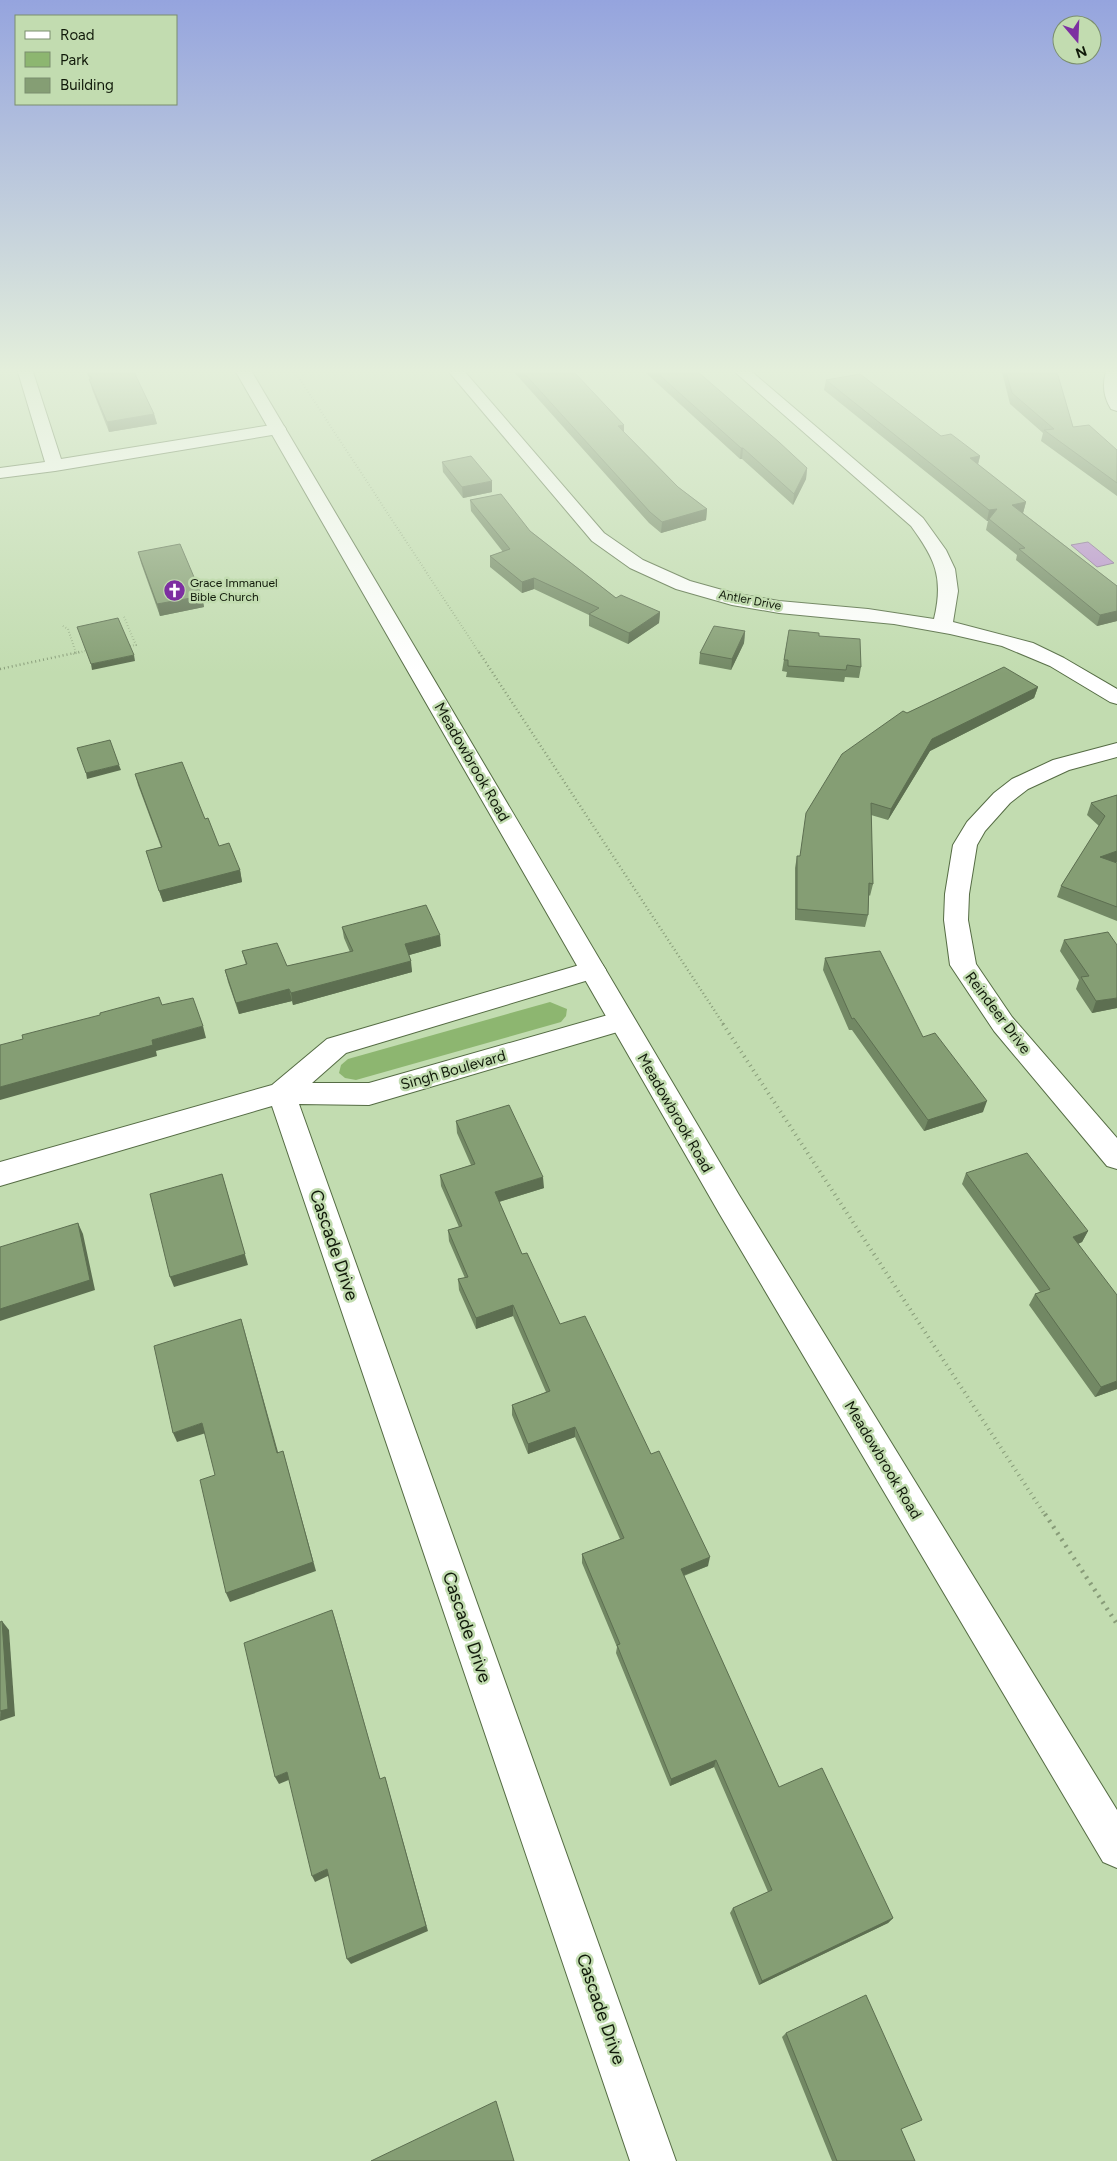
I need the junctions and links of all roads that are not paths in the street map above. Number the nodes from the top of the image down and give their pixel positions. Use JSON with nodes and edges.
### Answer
{"nodes":[{"id":1,"x":304,"y":473,"type":"edge"},
{"id":2,"x":544,"y":473,"type":"edge"},
{"id":3,"x":860,"y":473,"type":"edge"},
{"id":4,"x":942,"y":628,"type":"junction"},
{"id":5,"x":1117,"y":698,"type":"edge"},
{"id":6,"x":1117,"y":750,"type":"edge"},
{"id":7,"x":593,"y":970,"type":"junction"},
{"id":8,"x":622,"y":1020,"type":"junction"},
{"id":9,"x":281,"y":1093,"type":"junction"},
{"id":10,"x":1117,"y":1158,"type":"edge"},
{"id":11,"x":0,"y":1174,"type":"edge"},
{"id":12,"x":1117,"y":1848,"type":"edge"},
{"id":13,"x":653,"y":2161,"type":"edge"}],
"edges":[{"from":1,"to":7,"type":"street","name":"Meadowbrook Road"},
{"from":2,"to":4,"type":"street","name":"Antler Drive"},
{"from":3,"to":4,"type":"street"},
{"from":4,"to":5,"type":"street","name":"Antler Drive"},
{"from":6,"to":10,"type":"street","name":"Reindeer Drive"},
{"from":7,"to":8,"type":"street","name":"Meadowbrook Road"},
{"from":7,"to":9,"type":"street","name":"Singh Boulevard"},
{"from":8,"to":9,"type":"street","name":"Singh Boulevard"},
{"from":8,"to":12,"type":"street","name":"Meadowbrook Road"},
{"from":9,"to":11,"type":"street","name":"Singh Boulevard"},
{"from":9,"to":13,"type":"street","name":"Cascade Drive"}]}
